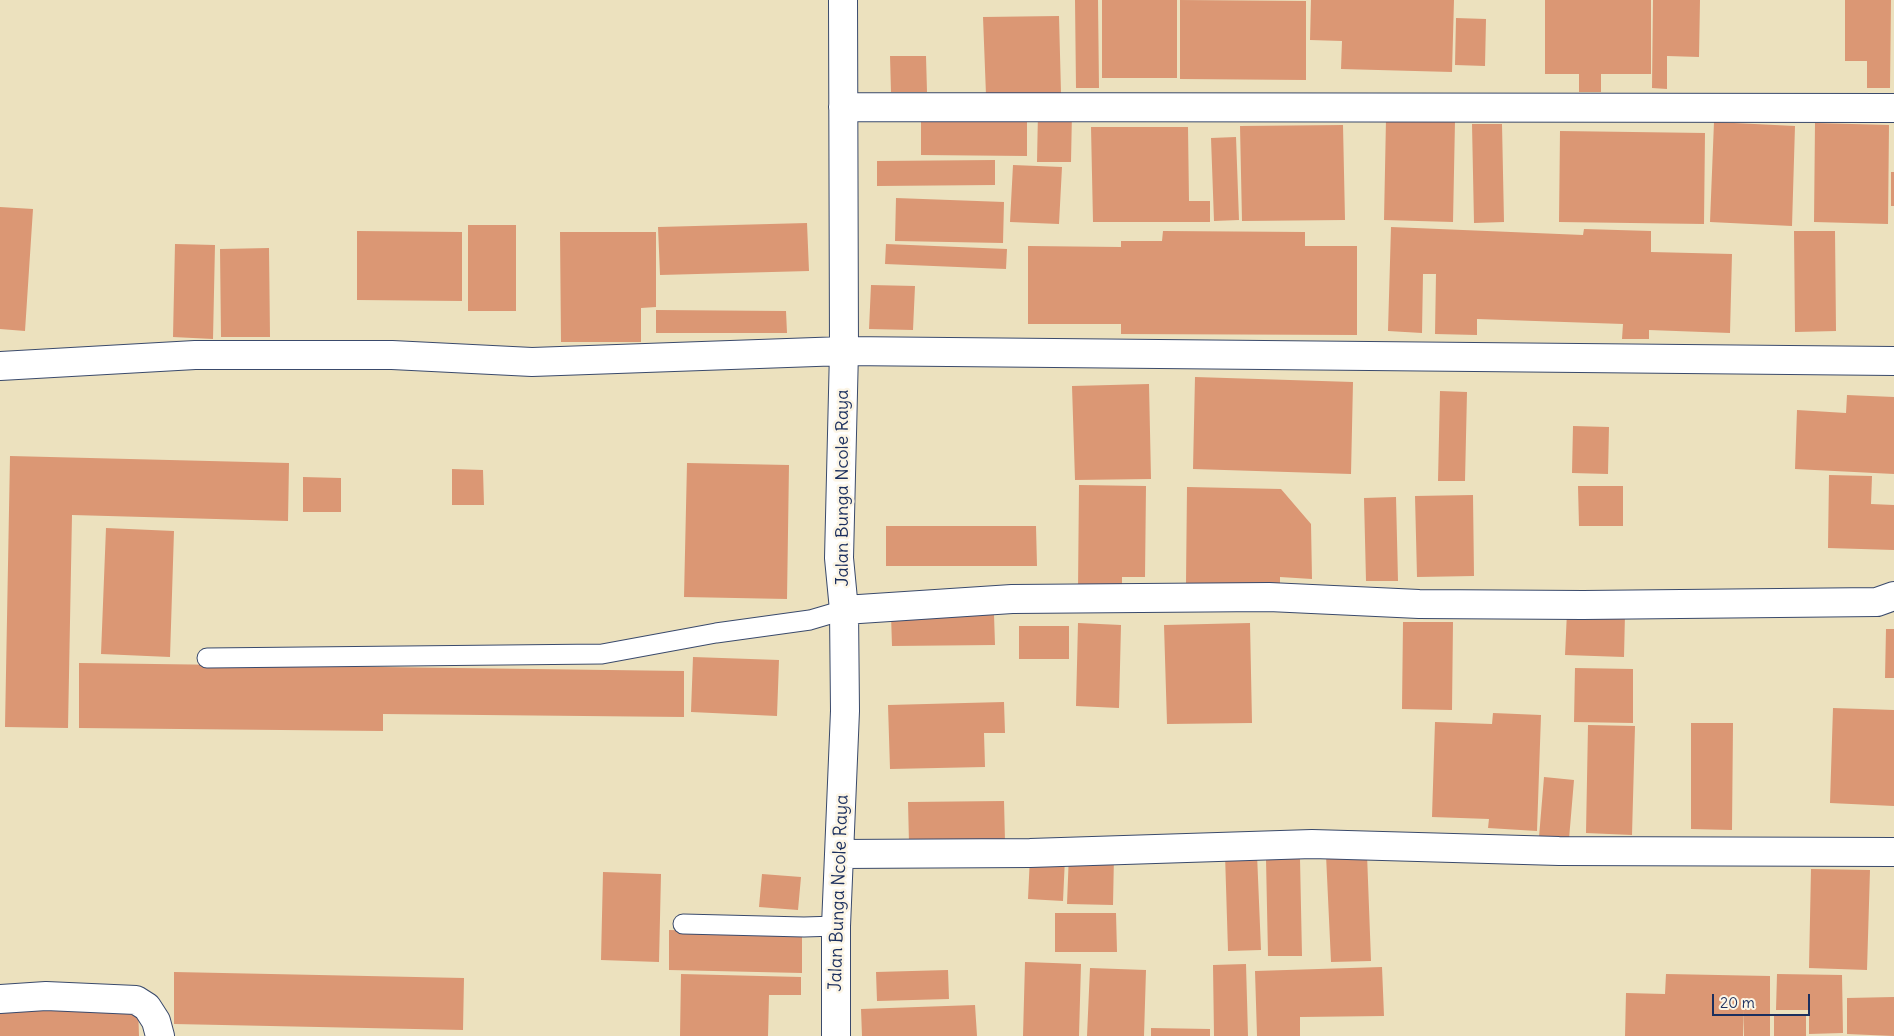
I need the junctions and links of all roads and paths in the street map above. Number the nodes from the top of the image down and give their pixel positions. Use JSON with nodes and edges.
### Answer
{"nodes":[{"id":1,"x":843,"y":0,"type":"edge"},
{"id":2,"x":843,"y":107,"type":"junction"},
{"id":3,"x":1894,"y":108,"type":"edge"},
{"id":4,"x":844,"y":351,"type":"junction"},
{"id":5,"x":1894,"y":361,"type":"edge"},
{"id":6,"x":0,"y":366,"type":"edge"},
{"id":7,"x":1894,"y":596,"type":"edge"},
{"id":8,"x":844,"y":610,"type":"junction"},
{"id":9,"x":207,"y":658,"type":"dead end"},
{"id":10,"x":1894,"y":852,"type":"edge"},
{"id":11,"x":840,"y":854,"type":"junction"},
{"id":12,"x":684,"y":924,"type":"dead end"},
{"id":13,"x":836,"y":926,"type":"junction"},
{"id":14,"x":0,"y":998,"type":"edge"},
{"id":15,"x":160,"y":1036,"type":"edge"},
{"id":16,"x":836,"y":1036,"type":"edge"}],
"edges":[{"from":1,"to":2,"type":"street","name":"Jalan Bunga Ncole Raya"},
{"from":2,"to":3,"type":"street"},
{"from":2,"to":4,"type":"street","name":"Jalan Bunga Ncole Raya"},
{"from":4,"to":5,"type":"street"},
{"from":4,"to":6,"type":"street"},
{"from":4,"to":8,"type":"street","name":"Jalan Bunga Ncole Raya"},
{"from":7,"to":8,"type":"street"},
{"from":8,"to":9,"type":"lane"},
{"from":8,"to":11,"type":"street","name":"Jalan Bunga Ncole Raya"},
{"from":10,"to":11,"type":"street"},
{"from":11,"to":13,"type":"street","name":"Jalan Bunga Ncole Raya"},
{"from":12,"to":13,"type":"lane"},
{"from":13,"to":16,"type":"street","name":"Jalan Bunga Ncole Raya"},
{"from":14,"to":15,"type":"street"}]}
